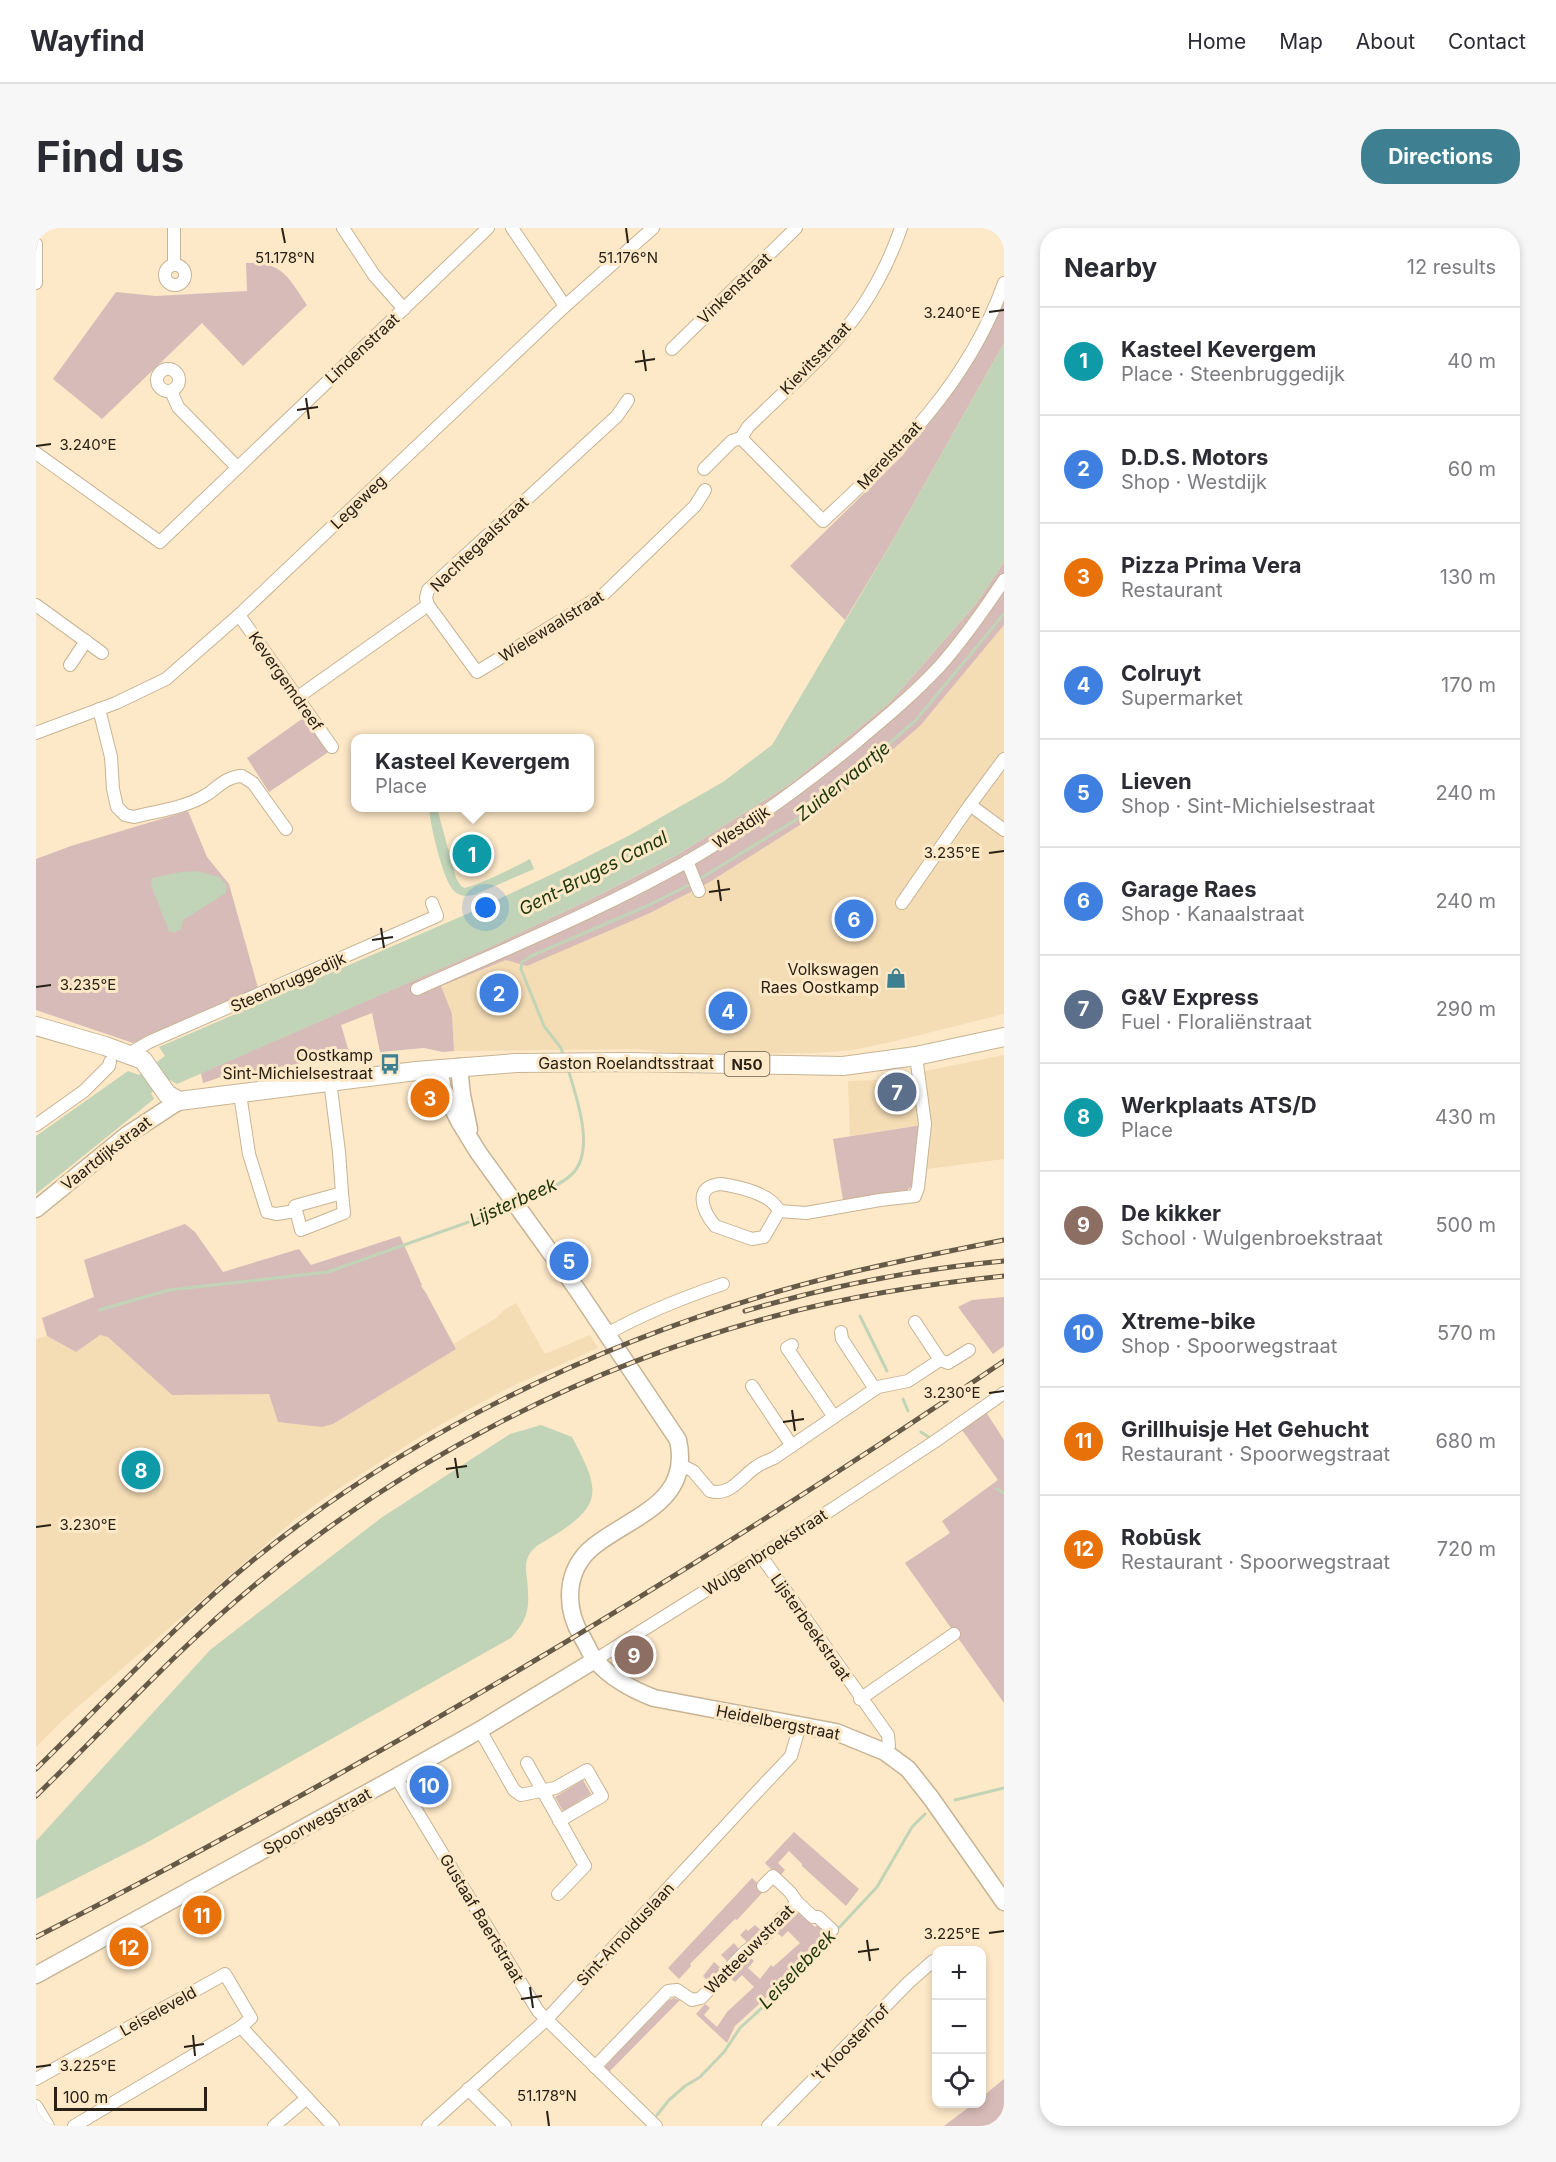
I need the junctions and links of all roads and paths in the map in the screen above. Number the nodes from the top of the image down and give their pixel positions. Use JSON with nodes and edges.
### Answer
{"nodes":[{"id":1,"x":174,"y":228,"type":"edge"},
{"id":2,"x":343,"y":228,"type":"edge"},
{"id":3,"x":488,"y":228,"type":"edge"},
{"id":4,"x":512,"y":228,"type":"edge"},
{"id":5,"x":653,"y":228,"type":"edge"},
{"id":6,"x":796,"y":228,"type":"edge"},
{"id":7,"x":901,"y":228,"type":"edge"},
{"id":8,"x":36,"y":244,"type":"edge"},
{"id":9,"x":174,"y":265,"type":"dead end"},
{"id":10,"x":36,"y":283,"type":"edge"},
{"id":11,"x":1004,"y":283,"type":"edge"},
{"id":12,"x":565,"y":306,"type":"junction"},
{"id":13,"x":404,"y":309,"type":"junction"},
{"id":14,"x":672,"y":349,"type":"dead end"},
{"id":15,"x":171,"y":391,"type":"dead end"},
{"id":16,"x":628,"y":400,"type":"dead end"},
{"id":17,"x":741,"y":438,"type":"junction"},
{"id":18,"x":36,"y":453,"type":"edge"},
{"id":19,"x":237,"y":467,"type":"junction"},
{"id":20,"x":704,"y":469,"type":"dead end"},
{"id":21,"x":705,"y":490,"type":"dead end"},
{"id":22,"x":1004,"y":580,"type":"edge"},
{"id":23,"x":36,"y":605,"type":"edge"},
{"id":24,"x":428,"y":605,"type":"junction"},
{"id":25,"x":240,"y":615,"type":"junction"},
{"id":26,"x":86,"y":641,"type":"junction"},
{"id":27,"x":102,"y":652,"type":"dead end"},
{"id":28,"x":70,"y":665,"type":"dead end"},
{"id":29,"x":297,"y":697,"type":"junction"},
{"id":30,"x":99,"y":709,"type":"junction"},
{"id":31,"x":36,"y":733,"type":"edge"},
{"id":32,"x":332,"y":747,"type":"dead end"},
{"id":33,"x":1004,"y":759,"type":"edge"},
{"id":34,"x":970,"y":805,"type":"junction"},
{"id":35,"x":286,"y":829,"type":"dead end"},
{"id":36,"x":1004,"y":830,"type":"edge"},
{"id":37,"x":687,"y":861,"type":"junction"},
{"id":38,"x":698,"y":890,"type":"dead end"},
{"id":39,"x":432,"y":903,"type":"dead end"},
{"id":40,"x":902,"y":903,"type":"dead end"},
{"id":41,"x":417,"y":989,"type":"dead end"},
{"id":42,"x":36,"y":1026,"type":"edge"},
{"id":43,"x":1004,"y":1037,"type":"edge"},
{"id":44,"x":127,"y":1055,"type":"junction"},
{"id":45,"x":916,"y":1056,"type":"junction"},
{"id":46,"x":110,"y":1062,"type":"dead end"},
{"id":47,"x":459,"y":1067,"type":"junction"},
{"id":48,"x":439,"y":1069,"type":"junction"},
{"id":49,"x":324,"y":1082,"type":"junction"},
{"id":50,"x":240,"y":1094,"type":"junction"},
{"id":51,"x":179,"y":1101,"type":"junction"},
{"id":52,"x":36,"y":1125,"type":"edge"},
{"id":53,"x":477,"y":1152,"type":"junction"},
{"id":54,"x":342,"y":1193,"type":"junction"},
{"id":55,"x":36,"y":1209,"type":"edge"},
{"id":56,"x":779,"y":1210,"type":"junction"},
{"id":57,"x":296,"y":1211,"type":"junction"},
{"id":58,"x":723,"y":1284,"type":"dead end"},
{"id":59,"x":915,"y":1322,"type":"dead end"},
{"id":60,"x":842,"y":1332,"type":"dead end"},
{"id":61,"x":607,"y":1334,"type":"junction"},
{"id":62,"x":792,"y":1345,"type":"dead end"},
{"id":63,"x":969,"y":1350,"type":"dead end"},
{"id":64,"x":940,"y":1360,"type":"junction"},
{"id":65,"x":752,"y":1386,"type":"dead end"},
{"id":66,"x":875,"y":1389,"type":"junction"},
{"id":67,"x":1004,"y":1394,"type":"edge"},
{"id":68,"x":834,"y":1417,"type":"junction"},
{"id":69,"x":792,"y":1446,"type":"junction"},
{"id":70,"x":681,"y":1465,"type":"junction"},
{"id":71,"x":761,"y":1556,"type":"junction"},
{"id":72,"x":954,"y":1634,"type":"dead end"},
{"id":73,"x":595,"y":1660,"type":"junction"},
{"id":74,"x":860,"y":1699,"type":"junction"},
{"id":75,"x":800,"y":1725,"type":"junction"},
{"id":76,"x":480,"y":1730,"type":"junction"},
{"id":77,"x":885,"y":1752,"type":"junction"},
{"id":78,"x":527,"y":1763,"type":"dead end"},
{"id":79,"x":396,"y":1778,"type":"junction"},
{"id":80,"x":543,"y":1790,"type":"junction"},
{"id":81,"x":559,"y":1821,"type":"junction"},
{"id":82,"x":763,"y":1886,"type":"dead end"},
{"id":83,"x":558,"y":1894,"type":"dead end"},
{"id":84,"x":797,"y":1902,"type":"junction"},
{"id":85,"x":1004,"y":1902,"type":"edge"},
{"id":86,"x":832,"y":1930,"type":"dead end"},
{"id":87,"x":932,"y":1962,"type":"edge"},
{"id":88,"x":36,"y":1975,"type":"edge"},
{"id":89,"x":547,"y":2019,"type":"junction"},
{"id":90,"x":241,"y":2026,"type":"junction"},
{"id":91,"x":595,"y":2067,"type":"junction"},
{"id":92,"x":36,"y":2079,"type":"edge"},
{"id":93,"x":468,"y":2089,"type":"junction"},
{"id":94,"x":307,"y":2098,"type":"junction"},
{"id":95,"x":36,"y":2106,"type":"edge"},
{"id":96,"x":48,"y":2126,"type":"edge"},
{"id":97,"x":74,"y":2126,"type":"edge"},
{"id":98,"x":274,"y":2126,"type":"edge"},
{"id":99,"x":333,"y":2126,"type":"edge"},
{"id":100,"x":428,"y":2126,"type":"edge"},
{"id":101,"x":505,"y":2126,"type":"edge"},
{"id":102,"x":656,"y":2126,"type":"edge"},
{"id":103,"x":768,"y":2126,"type":"edge"}],
"edges":[{"from":1,"to":9,"type":"street"},
{"from":2,"to":13,"type":"street"},
{"from":3,"to":13,"type":"street","name":"Lindenstraat"},
{"from":4,"to":12,"type":"street"},
{"from":5,"to":12,"type":"street","name":"Legeweg"},
{"from":6,"to":14,"type":"street","name":"Vinkenstraat"},
{"from":7,"to":17,"type":"street","name":"Kievitsstraat"},
{"from":8,"to":10,"type":"street"},
{"from":11,"to":17,"type":"street","name":"Merelstraat"},
{"from":12,"to":25,"type":"street","name":"Legeweg"},
{"from":13,"to":19,"type":"street","name":"Lindenstraat"},
{"from":15,"to":19,"type":"street"},
{"from":16,"to":24,"type":"street","name":"Nachtegaalstraat"},
{"from":17,"to":20,"type":"street","name":"Kievitsstraat"},
{"from":18,"to":19,"type":"street","name":"Lindenstraat"},
{"from":21,"to":24,"type":"street","name":"Wielewaalstraat"},
{"from":22,"to":37,"type":"street","name":"Westdijk"},
{"from":23,"to":26,"type":"street"},
{"from":24,"to":29,"type":"street","name":"Nachtegaalstraat"},
{"from":25,"to":29,"type":"street","name":"Kevergemdreef"},
{"from":25,"to":30,"type":"street","name":"Legeweg"},
{"from":26,"to":27,"type":"street"},
{"from":26,"to":28,"type":"street"},
{"from":29,"to":32,"type":"street","name":"Kevergemdreef"},
{"from":30,"to":31,"type":"street","name":"Legeweg"},
{"from":30,"to":35,"type":"street"},
{"from":33,"to":34,"type":"street"},
{"from":34,"to":36,"type":"street"},
{"from":34,"to":40,"type":"street"},
{"from":37,"to":38,"type":"street"},
{"from":37,"to":41,"type":"street","name":"Westdijk"},
{"from":39,"to":44,"type":"street","name":"Steenbruggedijk"},
{"from":42,"to":44,"type":"main road"},
{"from":43,"to":45,"type":"main road","name":"Gaston Roelandtsstraat","number":"N50"},
{"from":44,"to":51,"type":"main road"},
{"from":45,"to":47,"type":"main road","name":"Gaston Roelandtsstraat","number":"N50"},
{"from":45,"to":56,"type":"street"},
{"from":46,"to":52,"type":"street"},
{"from":47,"to":48,"type":"main road","name":"Gaston Roelandtsstraat","number":"N50"},
{"from":47,"to":53,"type":"main road"},
{"from":48,"to":49,"type":"main road","name":"Gaston Roelandtsstraat","number":"N50"},
{"from":48,"to":53,"type":"main road"},
{"from":49,"to":50,"type":"main road","number":"N50"},
{"from":49,"to":54,"type":"street"},
{"from":50,"to":51,"type":"main road","number":"N50"},
{"from":50,"to":57,"type":"street"},
{"from":51,"to":55,"type":"main road","name":"Vaartdijkstraat"},
{"from":53,"to":61,"type":"main road"},
{"from":54,"to":57,"type":"street"},
{"from":54,"to":57,"type":"street"},
{"from":56,"to":56,"type":"street"},
{"from":58,"to":61,"type":"street"},
{"from":59,"to":64,"type":"street"},
{"from":60,"to":66,"type":"street"},
{"from":61,"to":70,"type":"main road"},
{"from":62,"to":68,"type":"street"},
{"from":63,"to":64,"type":"street"},
{"from":64,"to":66,"type":"street"},
{"from":65,"to":69,"type":"street"},
{"from":66,"to":68,"type":"street"},
{"from":67,"to":71,"type":"street","name":"Wulgenbroekstraat"},
{"from":68,"to":69,"type":"street"},
{"from":69,"to":70,"type":"street"},
{"from":70,"to":73,"type":"main road"},
{"from":71,"to":73,"type":"street","name":"Wulgenbroekstraat"},
{"from":71,"to":74,"type":"street","name":"Lijsterbeekstraat"},
{"from":72,"to":74,"type":"street","name":"Lijsterbeekstraat"},
{"from":73,"to":75,"type":"main road","name":"Heidelbergstraat"},
{"from":73,"to":76,"type":"main road","name":"Spoorwegstraat"},
{"from":74,"to":77,"type":"street","name":"Lijsterbeekstraat"},
{"from":75,"to":77,"type":"main road","name":"Heidelbergstraat"},
{"from":75,"to":89,"type":"street","name":"Sint-Arnolduslaan"},
{"from":76,"to":79,"type":"main road","name":"Spoorwegstraat"},
{"from":76,"to":80,"type":"street"},
{"from":77,"to":85,"type":"main road","name":"Heidelbergstraat"},
{"from":78,"to":80,"type":"street"},
{"from":79,"to":88,"type":"main road","name":"Spoorwegstraat"},
{"from":79,"to":89,"type":"street","name":"Gustaaf Baertstraat"},
{"from":80,"to":81,"type":"street"},
{"from":80,"to":81,"type":"street"},
{"from":81,"to":83,"type":"street"},
{"from":82,"to":84,"type":"street","name":"Watteeuwstraat"},
{"from":84,"to":86,"type":"street","name":"Watteeuwstraat"},
{"from":84,"to":91,"type":"street","name":"Watteeuwstraat"},
{"from":87,"to":103,"type":"street","name":"'t Kloosterhof"},
{"from":89,"to":91,"type":"street","name":"Gustaaf Baertstraat"},
{"from":89,"to":93,"type":"street","name":"Sint-Arnolduslaan"},
{"from":90,"to":92,"type":"street","name":"Leiseleveld"},
{"from":90,"to":94,"type":"street"},
{"from":90,"to":97,"type":"street"},
{"from":91,"to":102,"type":"street","name":"Gustaaf Baertstraat"},
{"from":93,"to":100,"type":"street","name":"Sint-Arnolduslaan"},
{"from":93,"to":101,"type":"street"},
{"from":94,"to":98,"type":"street"},
{"from":94,"to":99,"type":"street"},
{"from":95,"to":96,"type":"street"}]}
